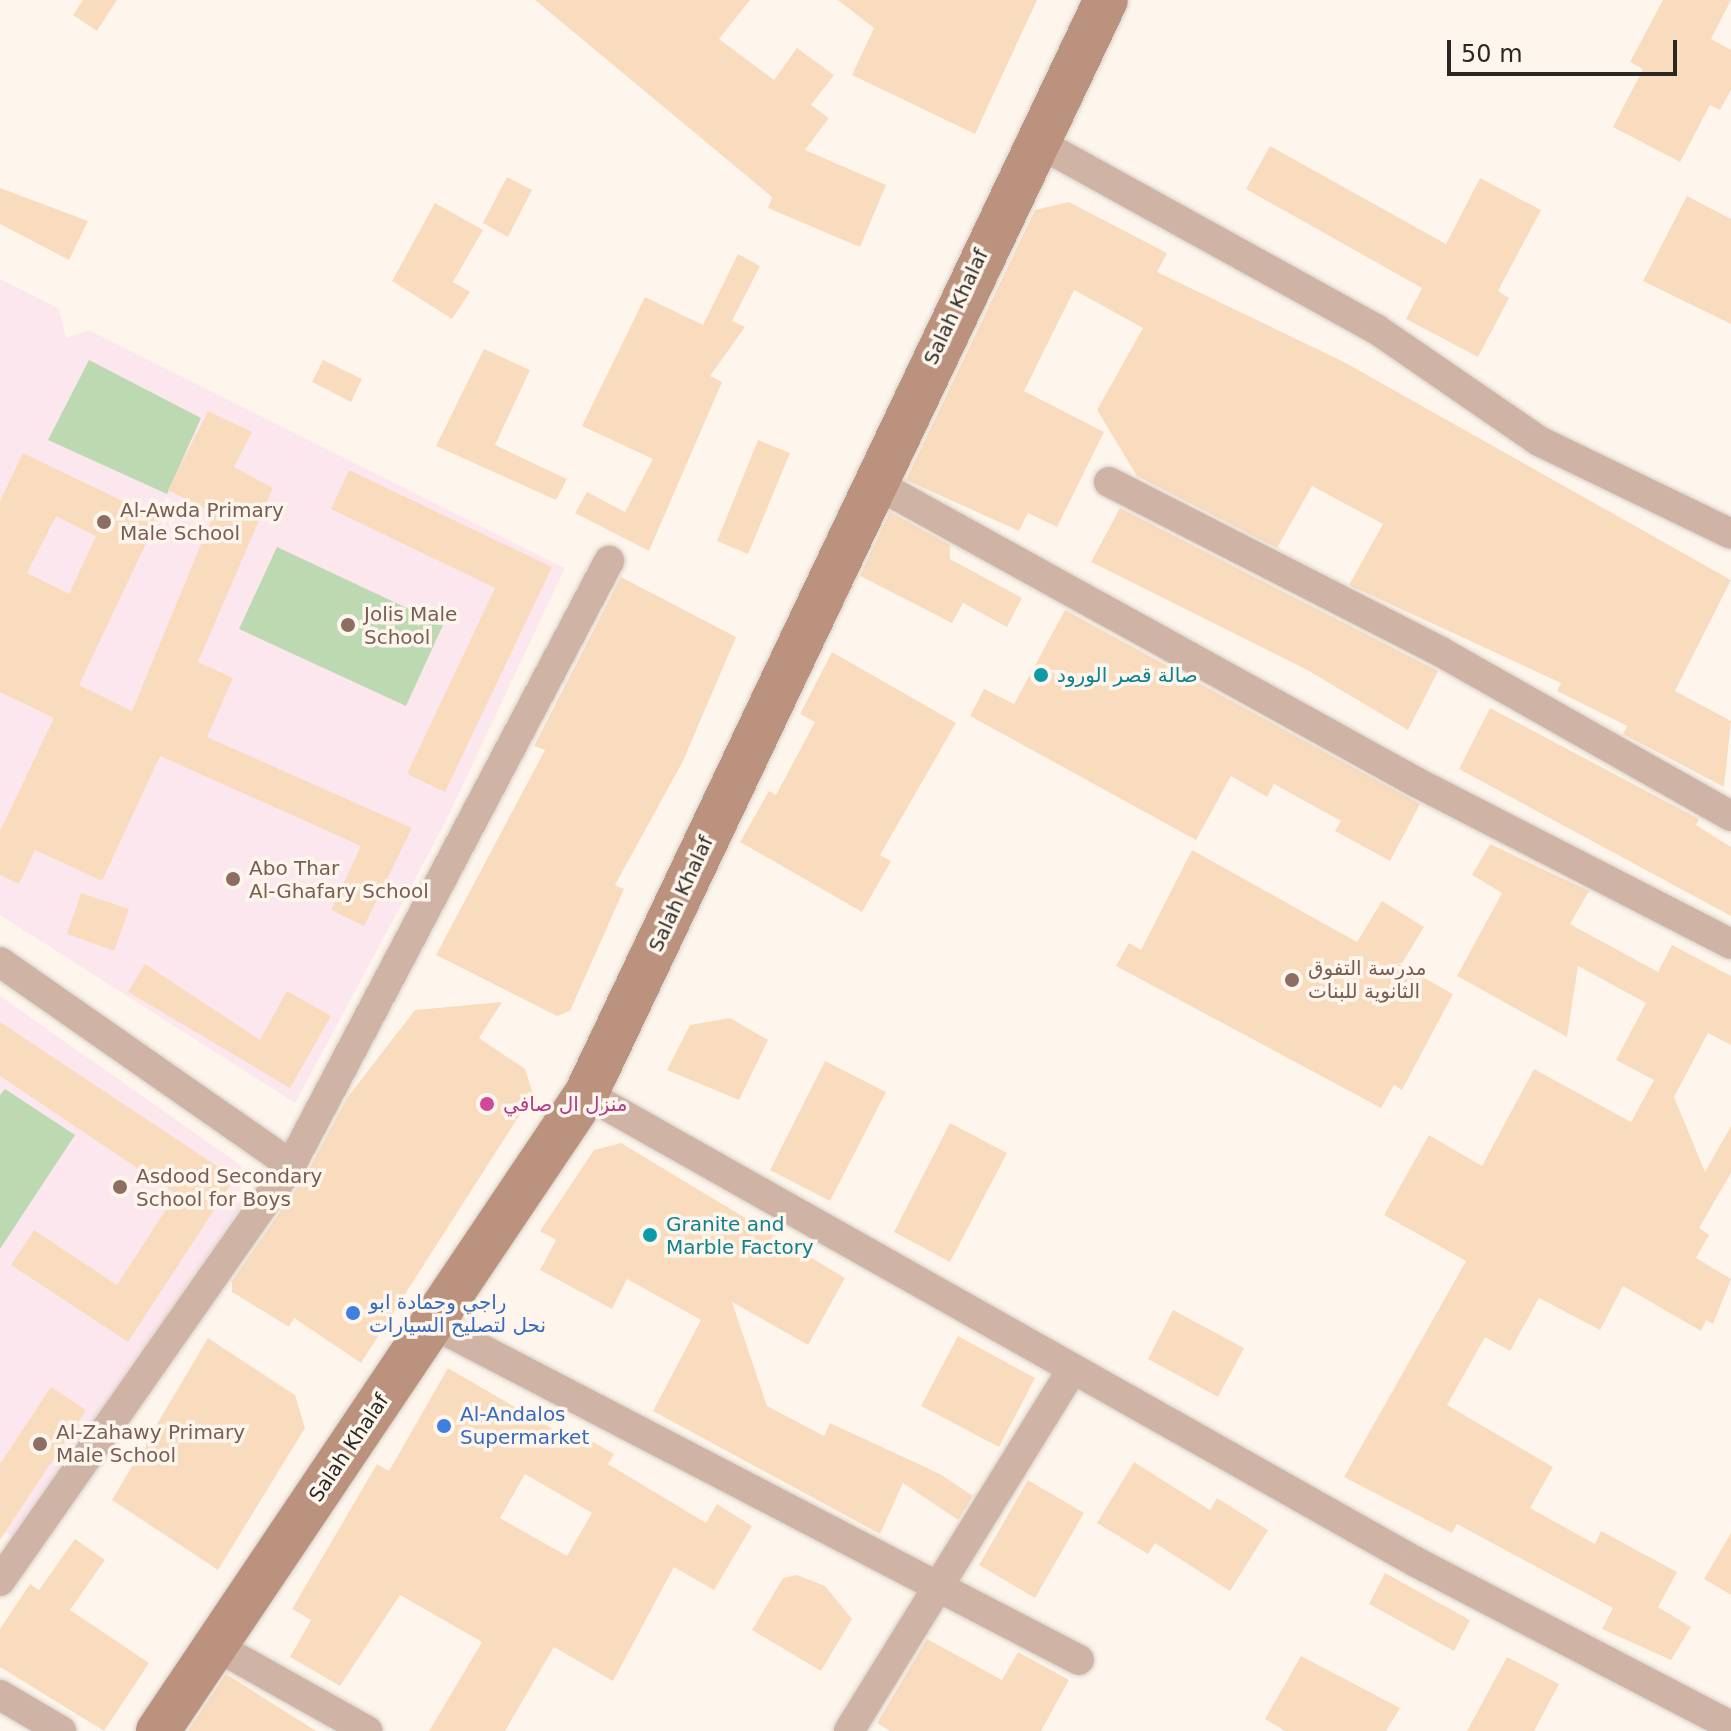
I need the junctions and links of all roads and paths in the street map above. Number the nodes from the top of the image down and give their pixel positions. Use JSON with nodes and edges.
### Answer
{"nodes":[{"id":1,"x":1106,"y":0,"type":"edge"},
{"id":2,"x":1039,"y":143,"type":"junction"},
{"id":3,"x":873,"y":482,"type":"junction"},
{"id":4,"x":1109,"y":482,"type":"dead end"},
{"id":5,"x":1731,"y":534,"type":"edge"},
{"id":6,"x":609,"y":561,"type":"dead end"},
{"id":7,"x":1731,"y":816,"type":"edge"},
{"id":8,"x":1731,"y":944,"type":"edge"},
{"id":9,"x":0,"y":962,"type":"edge"},
{"id":10,"x":586,"y":1094,"type":"junction"},
{"id":11,"x":291,"y":1165,"type":"junction"},
{"id":12,"x":433,"y":1324,"type":"junction"},
{"id":13,"x":1072,"y":1370,"type":"junction"},
{"id":14,"x":0,"y":1581,"type":"edge"},
{"id":15,"x":937,"y":1584,"type":"junction"},
{"id":16,"x":214,"y":1645,"type":"junction"},
{"id":17,"x":1079,"y":1660,"type":"dead end"},
{"id":18,"x":0,"y":1695,"type":"edge"},
{"id":19,"x":1731,"y":1726,"type":"edge"},
{"id":20,"x":61,"y":1731,"type":"edge"},
{"id":21,"x":158,"y":1731,"type":"edge"},
{"id":22,"x":367,"y":1731,"type":"edge"},
{"id":23,"x":849,"y":1731,"type":"edge"}],
"edges":[{"from":1,"to":2,"type":"main road","name":"Salah Khalaf"},
{"from":2,"to":3,"type":"main road","name":"Salah Khalaf"},
{"from":2,"to":5,"type":"street"},
{"from":3,"to":8,"type":"street"},
{"from":3,"to":10,"type":"main road","name":"Salah Khalaf"},
{"from":4,"to":7,"type":"street"},
{"from":6,"to":11,"type":"street"},
{"from":9,"to":11,"type":"street"},
{"from":10,"to":12,"type":"main road","name":"Salah Khalaf"},
{"from":10,"to":13,"type":"street"},
{"from":11,"to":14,"type":"street"},
{"from":12,"to":15,"type":"street"},
{"from":12,"to":16,"type":"main road","name":"Salah Khalaf"},
{"from":13,"to":15,"type":"street"},
{"from":13,"to":19,"type":"street"},
{"from":15,"to":17,"type":"street"},
{"from":15,"to":23,"type":"street"},
{"from":16,"to":21,"type":"main road","name":"Salah Khalaf"},
{"from":16,"to":22,"type":"street"},
{"from":18,"to":20,"type":"street"}]}
